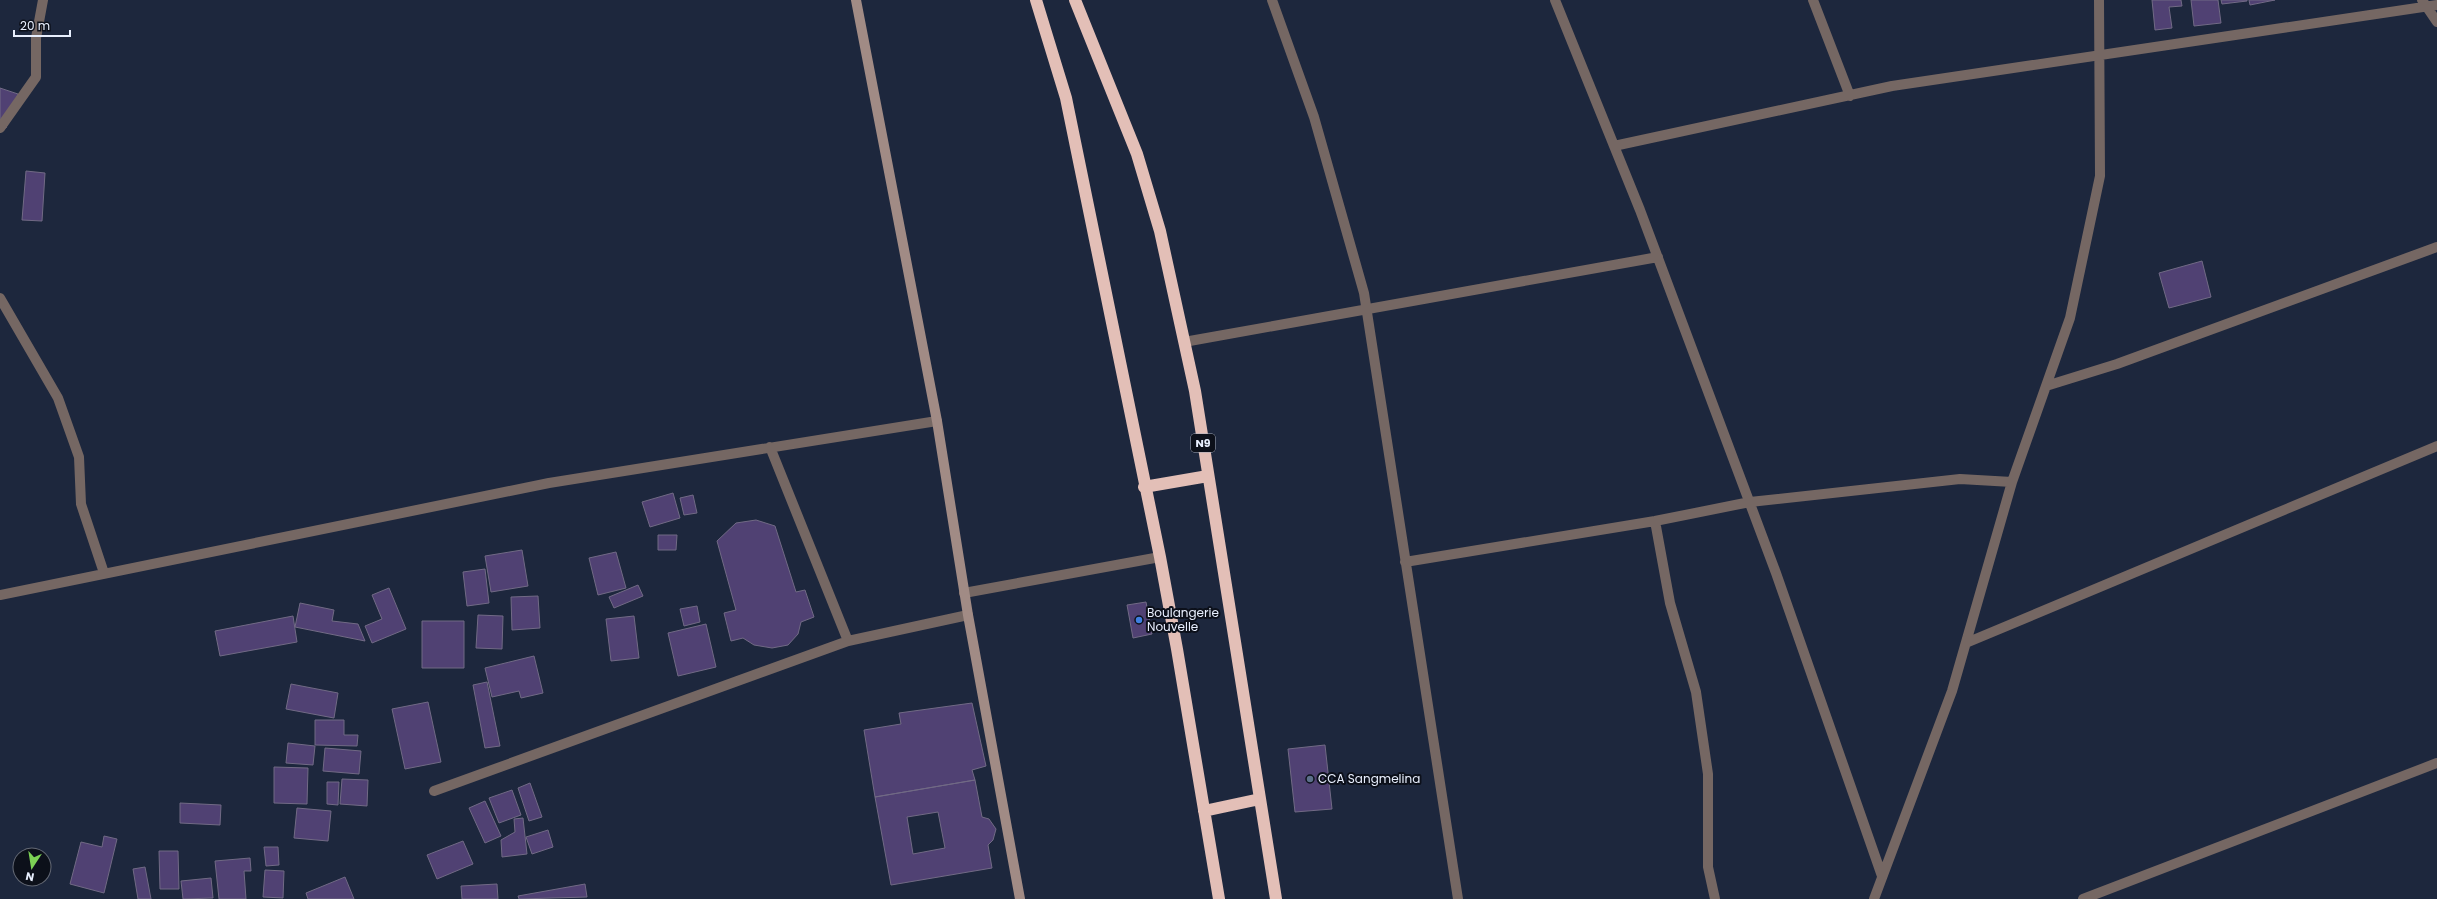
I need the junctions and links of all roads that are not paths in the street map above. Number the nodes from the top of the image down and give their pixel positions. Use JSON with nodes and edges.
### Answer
{"nodes":[{"id":1,"x":43,"y":0,"type":"edge"},
{"id":2,"x":856,"y":0,"type":"edge"},
{"id":3,"x":1036,"y":0,"type":"edge"},
{"id":4,"x":1075,"y":0,"type":"edge"},
{"id":5,"x":1272,"y":0,"type":"edge"},
{"id":6,"x":1555,"y":0,"type":"edge"},
{"id":7,"x":1813,"y":0,"type":"edge"},
{"id":8,"x":2099,"y":0,"type":"edge"},
{"id":9,"x":2424,"y":3,"type":"edge"},
{"id":10,"x":2437,"y":5,"type":"edge"},
{"id":11,"x":2437,"y":22,"type":"edge"},
{"id":12,"x":2100,"y":56,"type":"junction"},
{"id":13,"x":1850,"y":96,"type":"junction"},
{"id":14,"x":0,"y":128,"type":"edge"},
{"id":15,"x":1614,"y":146,"type":"junction"},
{"id":16,"x":2437,"y":247,"type":"edge"},
{"id":17,"x":1658,"y":257,"type":"junction"},
{"id":18,"x":0,"y":298,"type":"edge"},
{"id":19,"x":1367,"y":309,"type":"junction"},
{"id":20,"x":1184,"y":342,"type":"junction"},
{"id":21,"x":2046,"y":386,"type":"junction"},
{"id":22,"x":937,"y":421,"type":"junction"},
{"id":23,"x":2437,"y":446,"type":"edge"},
{"id":24,"x":770,"y":447,"type":"junction"},
{"id":25,"x":1208,"y":476,"type":"junction"},
{"id":26,"x":2012,"y":482,"type":"junction"},
{"id":27,"x":1144,"y":486,"type":"junction"},
{"id":28,"x":1750,"y":502,"type":"junction"},
{"id":29,"x":1655,"y":521,"type":"junction"},
{"id":30,"x":1160,"y":558,"type":"junction"},
{"id":31,"x":1405,"y":562,"type":"junction"},
{"id":32,"x":104,"y":573,"type":"junction"},
{"id":33,"x":964,"y":593,"type":"junction"},
{"id":34,"x":0,"y":595,"type":"edge"},
{"id":35,"x":968,"y":615,"type":"junction"},
{"id":36,"x":848,"y":641,"type":"junction"},
{"id":37,"x":1966,"y":643,"type":"junction"},
{"id":38,"x":2437,"y":763,"type":"edge"},
{"id":39,"x":434,"y":791,"type":"dead end"},
{"id":40,"x":1260,"y":799,"type":"junction"},
{"id":41,"x":1204,"y":812,"type":"junction"},
{"id":42,"x":1882,"y":876,"type":"junction"},
{"id":43,"x":1020,"y":899,"type":"edge"},
{"id":44,"x":1219,"y":899,"type":"edge"},
{"id":45,"x":1276,"y":899,"type":"edge"},
{"id":46,"x":1458,"y":899,"type":"edge"},
{"id":47,"x":1715,"y":899,"type":"edge"},
{"id":48,"x":1874,"y":899,"type":"edge"},
{"id":49,"x":2084,"y":899,"type":"edge"}],
"edges":[{"from":1,"to":14,"type":"street"},
{"from":2,"to":22,"type":"street"},
{"from":3,"to":27,"type":"highway"},
{"from":4,"to":20,"type":"highway","number":"N9"},
{"from":5,"to":19,"type":"street"},
{"from":6,"to":15,"type":"street"},
{"from":7,"to":13,"type":"street"},
{"from":8,"to":12,"type":"street"},
{"from":9,"to":10,"type":"street"},
{"from":9,"to":11,"type":"street"},
{"from":9,"to":12,"type":"street"},
{"from":12,"to":13,"type":"street"},
{"from":12,"to":21,"type":"street"},
{"from":13,"to":15,"type":"street"},
{"from":15,"to":17,"type":"street"},
{"from":16,"to":21,"type":"street"},
{"from":17,"to":19,"type":"street"},
{"from":17,"to":28,"type":"street"},
{"from":18,"to":32,"type":"street"},
{"from":19,"to":20,"type":"street"},
{"from":19,"to":31,"type":"street"},
{"from":20,"to":25,"type":"highway","number":"N9"},
{"from":21,"to":26,"type":"street"},
{"from":22,"to":24,"type":"street"},
{"from":22,"to":33,"type":"street"},
{"from":23,"to":37,"type":"street"},
{"from":24,"to":32,"type":"street"},
{"from":24,"to":36,"type":"street"},
{"from":25,"to":27,"type":"highway"},
{"from":25,"to":40,"type":"highway","number":"N9"},
{"from":26,"to":28,"type":"street"},
{"from":26,"to":37,"type":"street"},
{"from":27,"to":30,"type":"highway"},
{"from":28,"to":29,"type":"street"},
{"from":28,"to":42,"type":"street"},
{"from":29,"to":31,"type":"street"},
{"from":29,"to":47,"type":"street"},
{"from":30,"to":33,"type":"street"},
{"from":30,"to":41,"type":"highway"},
{"from":31,"to":46,"type":"street"},
{"from":32,"to":34,"type":"street"},
{"from":33,"to":35,"type":"street"},
{"from":35,"to":36,"type":"street"},
{"from":35,"to":43,"type":"street"},
{"from":36,"to":39,"type":"street"},
{"from":37,"to":42,"type":"street"},
{"from":38,"to":49,"type":"street"},
{"from":40,"to":41,"type":"highway"},
{"from":40,"to":45,"type":"highway","number":"N9"},
{"from":41,"to":44,"type":"highway"},
{"from":42,"to":48,"type":"street"}]}
